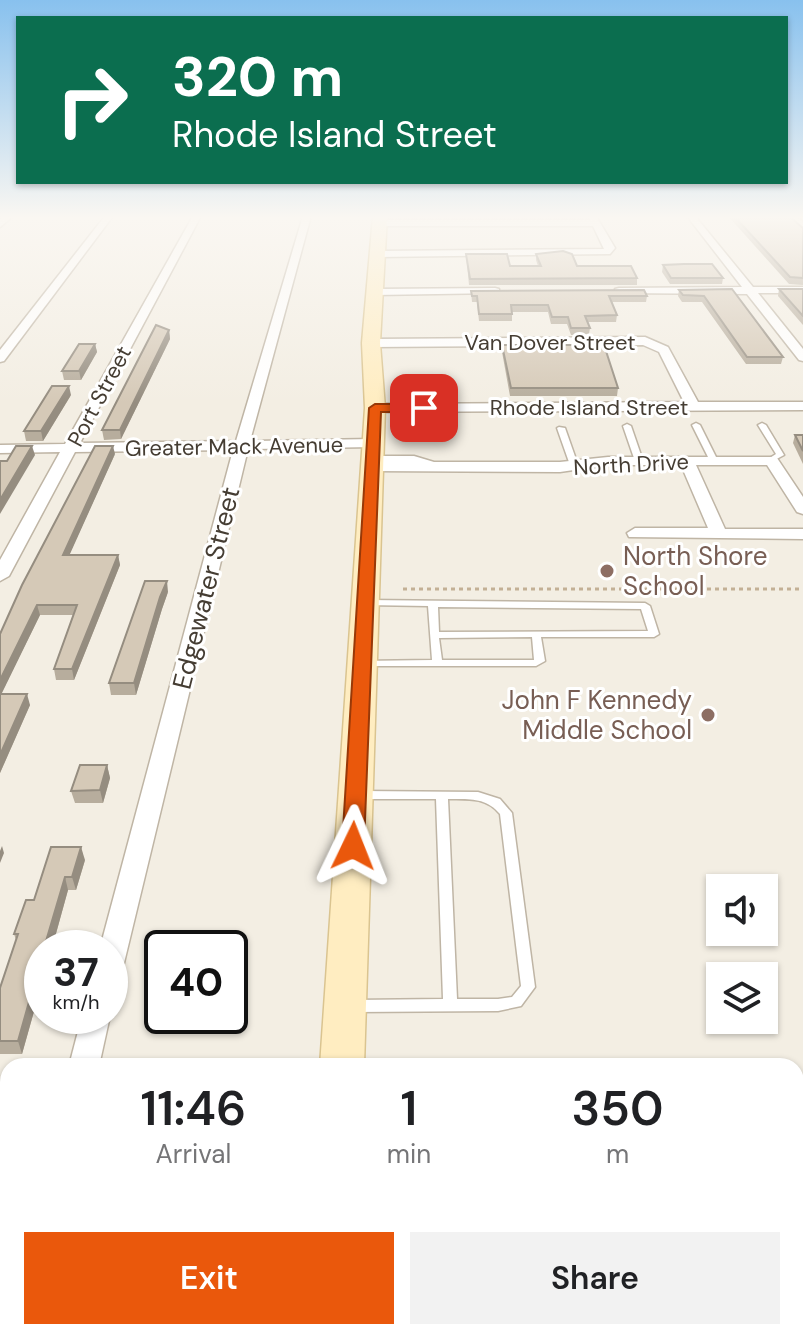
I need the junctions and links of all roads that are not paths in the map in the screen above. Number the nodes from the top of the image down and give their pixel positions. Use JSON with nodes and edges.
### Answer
{"nodes":[{"id":1,"x":61,"y":278,"type":"edge"},
{"id":2,"x":163,"y":278,"type":"edge"},
{"id":3,"x":289,"y":278,"type":"edge"},
{"id":4,"x":376,"y":278,"type":"edge"},
{"id":5,"x":740,"y":278,"type":"edge"},
{"id":6,"x":749,"y":290,"type":"junction"},
{"id":7,"x":803,"y":290,"type":"edge"},
{"id":8,"x":502,"y":291,"type":"edge"},
{"id":9,"x":613,"y":291,"type":"edge"},
{"id":10,"x":375,"y":292,"type":"junction"},
{"id":11,"x":371,"y":343,"type":"junction"},
{"id":12,"x":803,"y":357,"type":"edge"},
{"id":13,"x":0,"y":358,"type":"edge"},
{"id":14,"x":693,"y":406,"type":"junction"},
{"id":15,"x":803,"y":406,"type":"edge"},
{"id":16,"x":375,"y":408,"type":"junction"},
{"id":17,"x":696,"y":425,"type":"dead end"},
{"id":18,"x":762,"y":425,"type":"dead end"},
{"id":19,"x":627,"y":426,"type":"dead end"},
{"id":20,"x":561,"y":428,"type":"dead end"},
{"id":21,"x":242,"y":444,"type":"junction"},
{"id":22,"x":0,"y":449,"type":"edge"},
{"id":23,"x":71,"y":449,"type":"junction"},
{"id":24,"x":372,"y":457,"type":"junction"},
{"id":25,"x":639,"y":461,"type":"junction"},
{"id":26,"x":686,"y":461,"type":"junction"},
{"id":27,"x":714,"y":461,"type":"junction"},
{"id":28,"x":769,"y":461,"type":"junction"},
{"id":29,"x":574,"y":465,"type":"junction"},
{"id":30,"x":803,"y":509,"type":"edge"},
{"id":31,"x":635,"y":533,"type":"dead end"},
{"id":32,"x":719,"y":534,"type":"junction"},
{"id":33,"x":803,"y":534,"type":"edge"},
{"id":34,"x":0,"y":576,"type":"edge"},
{"id":35,"x":377,"y":604,"type":"junction"},
{"id":36,"x":433,"y":604,"type":"junction"},
{"id":37,"x":434,"y":635,"type":"junction"},
{"id":38,"x":536,"y":635,"type":"junction"},
{"id":39,"x":362,"y":663,"type":"junction"},
{"id":40,"x":437,"y":663,"type":"junction"},
{"id":41,"x":442,"y":795,"type":"junction"},
{"id":42,"x":355,"y":796,"type":"junction"},
{"id":43,"x":118,"y":930,"type":"edge"},
{"id":44,"x":450,"y":1005,"type":"junction"},
{"id":45,"x":345,"y":1006,"type":"junction"},
{"id":46,"x":92,"y":1034,"type":"edge"},
{"id":47,"x":86,"y":1058,"type":"edge"},
{"id":48,"x":342,"y":1058,"type":"edge"}],
"edges":[{"from":1,"to":13,"type":"street"},
{"from":2,"to":23,"type":"street","name":"Port Street"},
{"from":3,"to":21,"type":"street","name":"Edgewater Street"},
{"from":4,"to":10,"type":"street"},
{"from":5,"to":6,"type":"street"},
{"from":6,"to":7,"type":"street"},
{"from":6,"to":9,"type":"street"},
{"from":6,"to":12,"type":"street"},
{"from":8,"to":10,"type":"street"},
{"from":10,"to":11,"type":"street"},
{"from":11,"to":14,"type":"street","name":"Van Dover Street"},
{"from":11,"to":16,"type":"street"},
{"from":14,"to":15,"type":"street","name":"Rhode Island Street"},
{"from":14,"to":16,"type":"street","name":"Rhode Island Street"},
{"from":16,"to":24,"type":"street"},
{"from":17,"to":27,"type":"lane"},
{"from":18,"to":28,"type":"lane"},
{"from":19,"to":25,"type":"lane"},
{"from":20,"to":29,"type":"lane"},
{"from":21,"to":23,"type":"street","name":"Greater Mack Avenue"},
{"from":21,"to":24,"type":"street","name":"Greater Mack Avenue"},
{"from":21,"to":43,"type":"street","name":"Edgewater Street"},
{"from":22,"to":23,"type":"street","name":"Greater Mack Avenue"},
{"from":23,"to":34,"type":"street","name":"Port Street"},
{"from":24,"to":29,"type":"street","name":"North Drive"},
{"from":24,"to":35,"type":"street"},
{"from":25,"to":26,"type":"street","name":"North Drive"},
{"from":25,"to":29,"type":"street","name":"North Drive"},
{"from":26,"to":27,"type":"street","name":"North Drive"},
{"from":26,"to":32,"type":"street"},
{"from":27,"to":28,"type":"street","name":"North Drive"},
{"from":28,"to":30,"type":"street"},
{"from":31,"to":32,"type":"street"},
{"from":32,"to":33,"type":"street"},
{"from":35,"to":36,"type":"lane"},
{"from":35,"to":39,"type":"street"},
{"from":36,"to":37,"type":"lane"},
{"from":36,"to":38,"type":"lane"},
{"from":37,"to":38,"type":"lane"},
{"from":37,"to":40,"type":"lane"},
{"from":38,"to":40,"type":"lane"},
{"from":39,"to":40,"type":"lane"},
{"from":39,"to":42,"type":"street"},
{"from":41,"to":42,"type":"lane"},
{"from":41,"to":44,"type":"lane"},
{"from":41,"to":44,"type":"lane"},
{"from":42,"to":45,"type":"street"},
{"from":44,"to":45,"type":"lane"},
{"from":45,"to":48,"type":"street"},
{"from":46,"to":47,"type":"street"}]}
